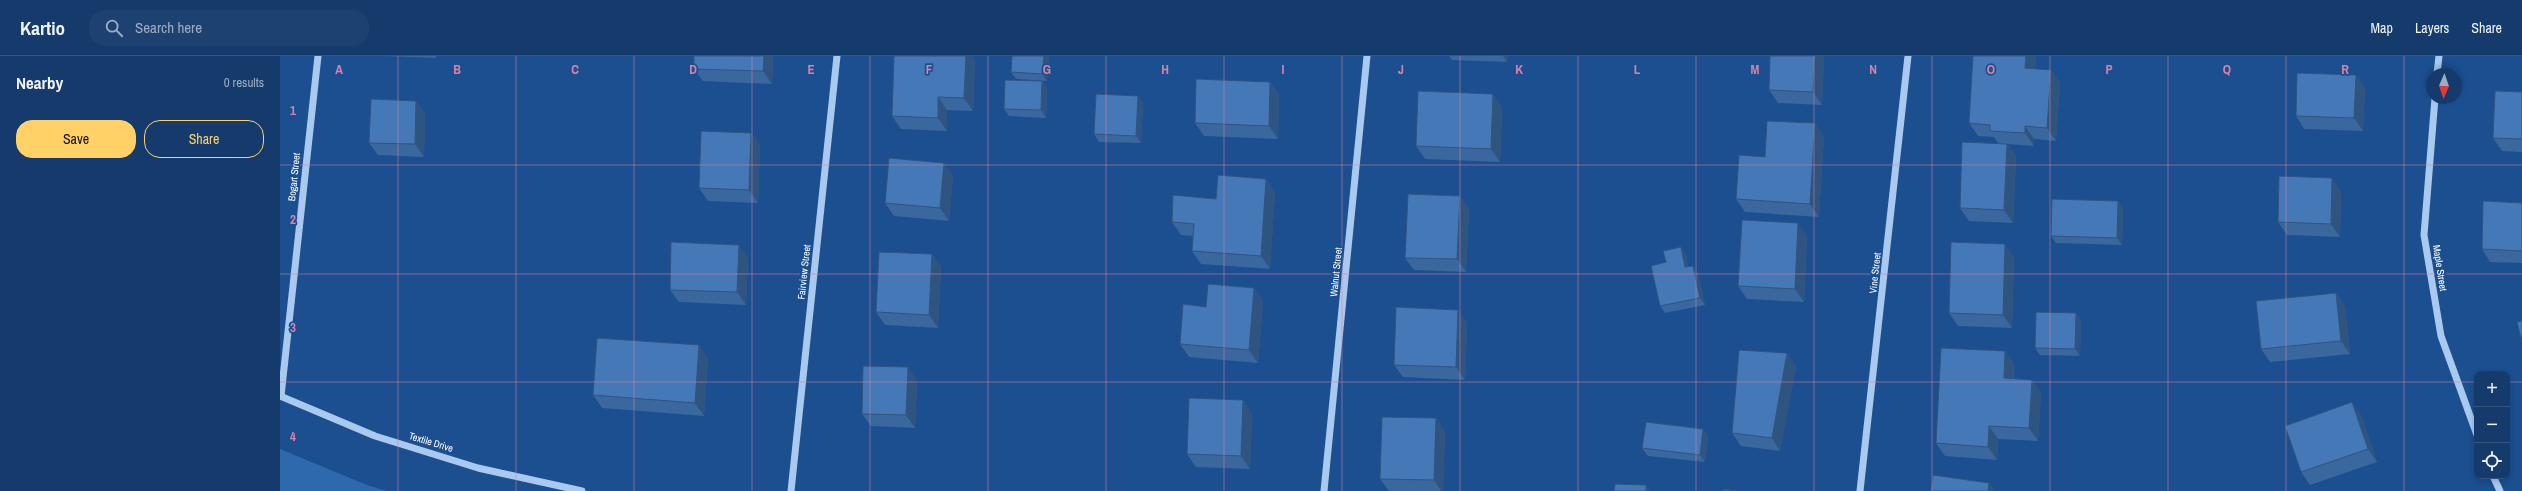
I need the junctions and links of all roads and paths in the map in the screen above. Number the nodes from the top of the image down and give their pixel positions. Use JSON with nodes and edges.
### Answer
{"nodes":[{"id":1,"x":318,"y":56,"type":"edge"},
{"id":2,"x":837,"y":56,"type":"edge"},
{"id":3,"x":1368,"y":56,"type":"edge"},
{"id":4,"x":1908,"y":56,"type":"edge"},
{"id":5,"x":2439,"y":56,"type":"edge"},
{"id":6,"x":2438,"y":68,"type":"edge"},
{"id":7,"x":2435,"y":104,"type":"edge"},
{"id":8,"x":280,"y":396,"type":"edge"},
{"id":9,"x":2474,"y":427,"type":"edge"},
{"id":10,"x":2494,"y":479,"type":"edge"},
{"id":11,"x":582,"y":491,"type":"edge"},
{"id":12,"x":791,"y":491,"type":"edge"},
{"id":13,"x":1324,"y":491,"type":"edge"},
{"id":14,"x":1860,"y":491,"type":"edge"},
{"id":15,"x":2500,"y":491,"type":"edge"}],
"edges":[{"from":1,"to":8,"type":"street","name":"Bogart Street"},
{"from":2,"to":12,"type":"street","name":"Fairview Street"},
{"from":3,"to":13,"type":"street","name":"Walnut Street"},
{"from":4,"to":14,"type":"street","name":"Vine Street"},
{"from":5,"to":6,"type":"street"},
{"from":7,"to":9,"type":"street","name":"Maple Street"},
{"from":8,"to":11,"type":"street","name":"Textile Drive"},
{"from":10,"to":15,"type":"street"}]}
